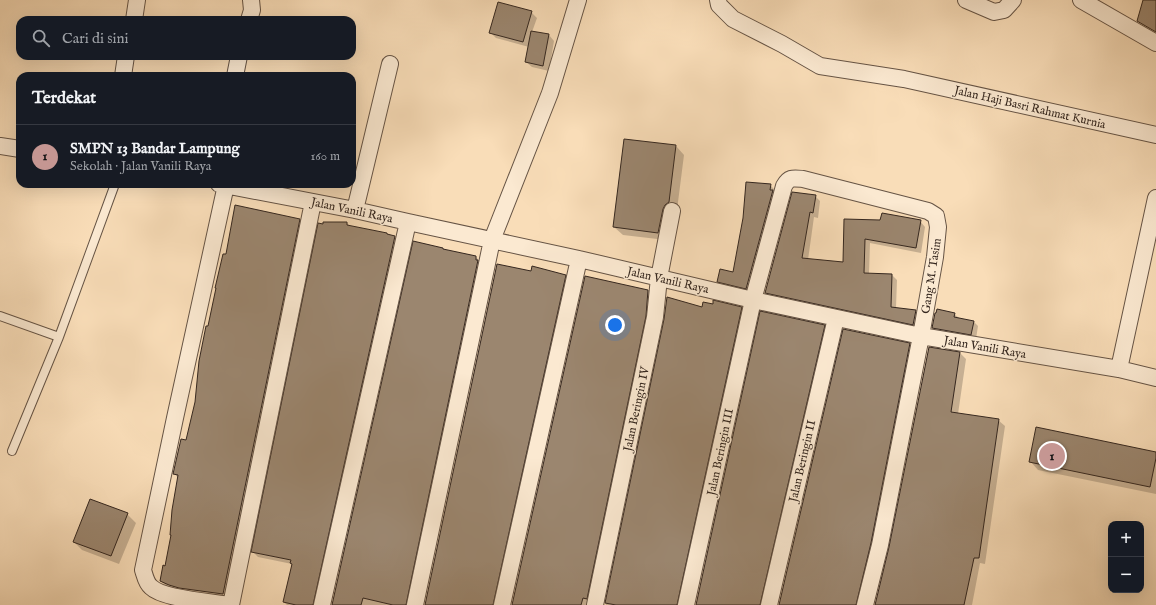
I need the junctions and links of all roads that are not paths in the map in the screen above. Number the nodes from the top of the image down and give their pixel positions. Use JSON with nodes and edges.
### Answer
{"nodes":[{"id":1,"x":137,"y":0,"type":"edge"},
{"id":2,"x":251,"y":0,"type":"edge"},
{"id":3,"x":578,"y":0,"type":"edge"},
{"id":4,"x":718,"y":0,"type":"edge"},
{"id":5,"x":966,"y":0,"type":"edge"},
{"id":6,"x":1014,"y":0,"type":"edge"},
{"id":7,"x":1081,"y":0,"type":"edge"},
{"id":8,"x":135,"y":16,"type":"edge"},
{"id":9,"x":250,"y":16,"type":"edge"},
{"id":10,"x":1156,"y":43,"type":"edge"},
{"id":11,"x":125,"y":60,"type":"edge"},
{"id":12,"x":238,"y":60,"type":"edge"},
{"id":13,"x":390,"y":64,"type":"dead end"},
{"id":14,"x":124,"y":72,"type":"edge"},
{"id":15,"x":236,"y":72,"type":"edge"},
{"id":16,"x":1156,"y":136,"type":"edge"},
{"id":17,"x":0,"y":146,"type":"edge"},
{"id":18,"x":16,"y":148,"type":"edge"},
{"id":19,"x":114,"y":188,"type":"edge"},
{"id":20,"x":221,"y":188,"type":"edge"},
{"id":21,"x":238,"y":188,"type":"edge"},
{"id":22,"x":1156,"y":198,"type":"edge"},
{"id":23,"x":313,"y":202,"type":"junction"},
{"id":24,"x":355,"y":210,"type":"junction"},
{"id":25,"x":672,"y":211,"type":"dead end"},
{"id":26,"x":936,"y":216,"type":"joint"},
{"id":27,"x":408,"y":222,"type":"junction"},
{"id":28,"x":492,"y":240,"type":"junction"},
{"id":29,"x":579,"y":259,"type":"junction"},
{"id":30,"x":659,"y":278,"type":"junction"},
{"id":31,"x":753,"y":300,"type":"junction"},
{"id":32,"x":0,"y":316,"type":"edge"},
{"id":33,"x":836,"y":318,"type":"junction"},
{"id":34,"x":921,"y":336,"type":"junction"},
{"id":35,"x":58,"y":337,"type":"junction"},
{"id":36,"x":1119,"y":369,"type":"junction"},
{"id":37,"x":1156,"y":378,"type":"edge"},
{"id":38,"x":12,"y":451,"type":"dead end"},
{"id":39,"x":170,"y":601,"type":"edge"},
{"id":40,"x":231,"y":605,"type":"edge"},
{"id":41,"x":322,"y":605,"type":"edge"},
{"id":42,"x":415,"y":605,"type":"edge"},
{"id":43,"x":502,"y":605,"type":"edge"},
{"id":44,"x":595,"y":605,"type":"edge"},
{"id":45,"x":686,"y":605,"type":"edge"},
{"id":46,"x":769,"y":605,"type":"edge"},
{"id":47,"x":866,"y":605,"type":"edge"}],
"edges":[{"from":1,"to":8,"type":"street"},
{"from":2,"to":9,"type":"street"},
{"from":3,"to":28,"type":"street"},
{"from":4,"to":16,"type":"street","name":"Jalan Haji Basri Rahmat Kurnia"},
{"from":5,"to":6,"type":"street"},
{"from":7,"to":10,"type":"street"},
{"from":11,"to":14,"type":"street"},
{"from":12,"to":15,"type":"street"},
{"from":13,"to":24,"type":"street"},
{"from":17,"to":18,"type":"street"},
{"from":19,"to":35,"type":"lane"},
{"from":20,"to":39,"type":"street"},
{"from":21,"to":23,"type":"street","name":"Jalan Vanili Raya"},
{"from":22,"to":36,"type":"street"},
{"from":23,"to":24,"type":"street","name":"Jalan Vanili Raya"},
{"from":23,"to":40,"type":"street"},
{"from":24,"to":27,"type":"street","name":"Jalan Vanili Raya"},
{"from":25,"to":30,"type":"street","name":"Jalan Beringin IV"},
{"from":26,"to":31,"type":"street","name":"Jalan Beringin III"},
{"from":26,"to":34,"type":"street","name":"Gang M. Tasim"},
{"from":27,"to":28,"type":"street","name":"Jalan Vanili Raya"},
{"from":27,"to":41,"type":"street"},
{"from":28,"to":29,"type":"street","name":"Jalan Vanili Raya"},
{"from":28,"to":42,"type":"street"},
{"from":29,"to":30,"type":"street","name":"Jalan Vanili Raya"},
{"from":29,"to":43,"type":"street"},
{"from":30,"to":31,"type":"street","name":"Jalan Vanili Raya"},
{"from":30,"to":44,"type":"street","name":"Jalan Beringin IV"},
{"from":31,"to":33,"type":"street","name":"Jalan Vanili Raya"},
{"from":31,"to":45,"type":"street","name":"Jalan Beringin III"},
{"from":32,"to":35,"type":"lane"},
{"from":33,"to":34,"type":"street","name":"Jalan Vanili Raya"},
{"from":33,"to":46,"type":"street","name":"Jalan Beringin II"},
{"from":34,"to":36,"type":"street","name":"Jalan Vanili Raya"},
{"from":34,"to":47,"type":"street","name":"Gang M. Tasim"},
{"from":35,"to":38,"type":"lane"},
{"from":36,"to":37,"type":"street","name":"Jalan Vanili Raya"},
{"from":39,"to":40,"type":"street"}]}
